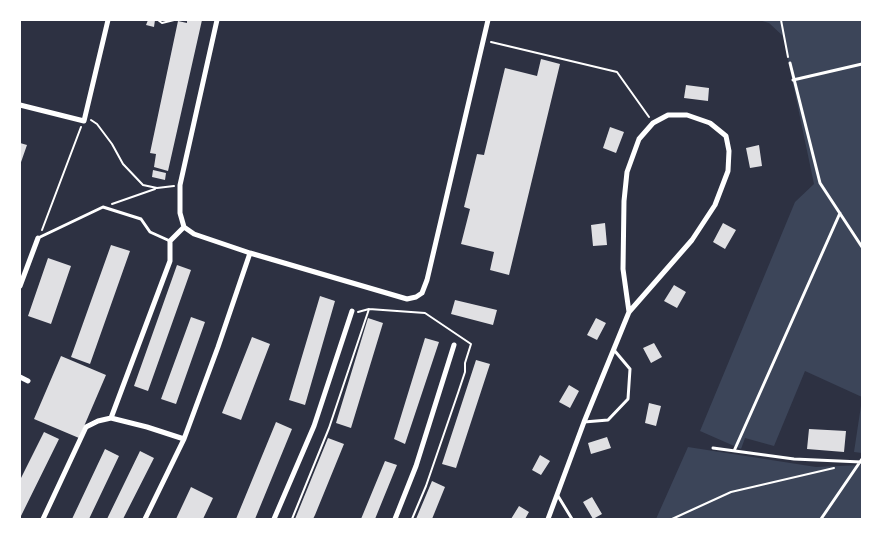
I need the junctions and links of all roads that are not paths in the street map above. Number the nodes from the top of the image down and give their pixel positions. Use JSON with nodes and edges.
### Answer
{"nodes":[{"id":1,"x":108,"y":20,"type":"edge"},
{"id":2,"x":217,"y":20,"type":"edge"},
{"id":3,"x":488,"y":20,"type":"edge"},
{"id":4,"x":790,"y":64,"type":"road end"},
{"id":5,"x":862,"y":64,"type":"edge"},
{"id":6,"x":794,"y":80,"type":"junction"},
{"id":7,"x":20,"y":105,"type":"edge"},
{"id":8,"x":840,"y":213,"type":"junction"},
{"id":9,"x":184,"y":227,"type":"junction"},
{"id":10,"x":38,"y":238,"type":"joint"},
{"id":11,"x":170,"y":241,"type":"junction"},
{"id":12,"x":862,"y":247,"type":"edge"},
{"id":13,"x":250,"y":253,"type":"junction"},
{"id":14,"x":20,"y":286,"type":"edge"},
{"id":15,"x":629,"y":312,"type":"junction"},
{"id":16,"x":352,"y":313,"type":"road end"},
{"id":17,"x":454,"y":345,"type":"dead end"},
{"id":18,"x":614,"y":350,"type":"junction"},
{"id":19,"x":20,"y":377,"type":"edge"},
{"id":20,"x":28,"y":381,"type":"dead end"},
{"id":21,"x":111,"y":418,"type":"junction"},
{"id":22,"x":584,"y":422,"type":"junction"},
{"id":23,"x":184,"y":440,"type":"junction"},
{"id":24,"x":713,"y":448,"type":"dead end"},
{"id":25,"x":734,"y":451,"type":"junction"},
{"id":26,"x":861,"y":460,"type":"edge"},
{"id":27,"x":558,"y":496,"type":"junction"},
{"id":28,"x":42,"y":519,"type":"edge"},
{"id":29,"x":145,"y":519,"type":"edge"},
{"id":30,"x":274,"y":519,"type":"edge"},
{"id":31,"x":394,"y":519,"type":"edge"},
{"id":32,"x":548,"y":519,"type":"edge"},
{"id":33,"x":572,"y":519,"type":"edge"},
{"id":34,"x":821,"y":519,"type":"edge"}],
"edges":[{"from":1,"to":7,"type":"street"},
{"from":2,"to":9,"type":"street"},
{"from":3,"to":13,"type":"street"},
{"from":4,"to":6,"type":"lane"},
{"from":5,"to":6,"type":"lane"},
{"from":6,"to":8,"type":"lane"},
{"from":8,"to":12,"type":"lane"},
{"from":8,"to":25,"type":"lane"},
{"from":9,"to":11,"type":"street"},
{"from":9,"to":13,"type":"street"},
{"from":10,"to":11,"type":"lane"},
{"from":10,"to":14,"type":"street"},
{"from":11,"to":21,"type":"street"},
{"from":13,"to":23,"type":"street"},
{"from":15,"to":15,"type":"street"},
{"from":15,"to":18,"type":"street"},
{"from":16,"to":30,"type":"street"},
{"from":17,"to":31,"type":"street"},
{"from":18,"to":22,"type":"street"},
{"from":18,"to":22,"type":"lane"},
{"from":19,"to":20,"type":"street"},
{"from":21,"to":23,"type":"street"},
{"from":21,"to":28,"type":"street"},
{"from":22,"to":27,"type":"street"},
{"from":23,"to":29,"type":"street"},
{"from":24,"to":25,"type":"lane"},
{"from":25,"to":26,"type":"lane"},
{"from":26,"to":34,"type":"lane"},
{"from":27,"to":32,"type":"street"},
{"from":27,"to":33,"type":"lane"}]}
